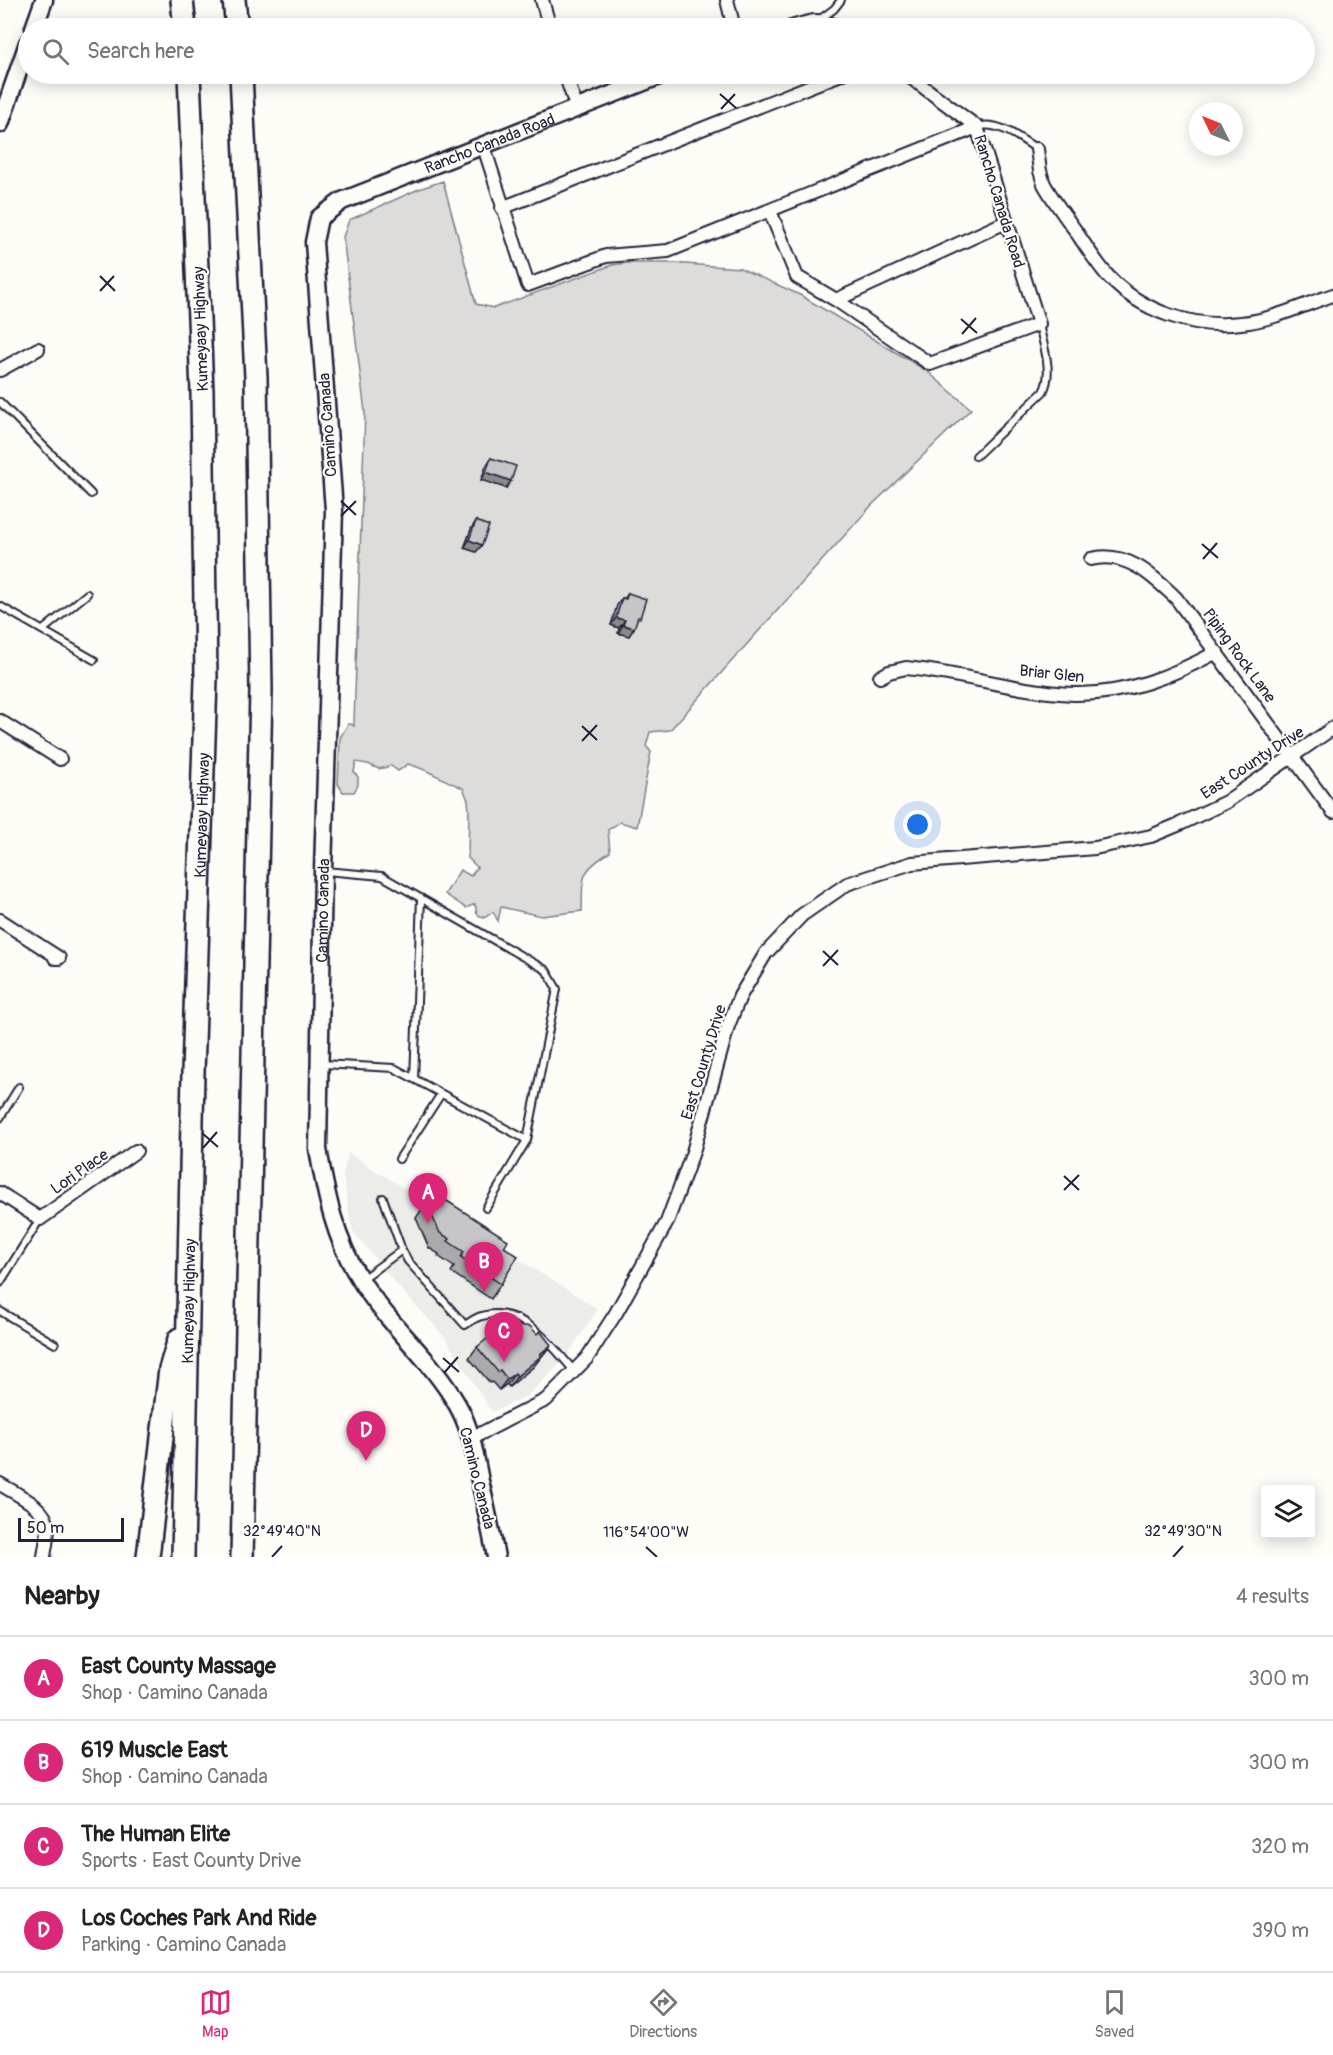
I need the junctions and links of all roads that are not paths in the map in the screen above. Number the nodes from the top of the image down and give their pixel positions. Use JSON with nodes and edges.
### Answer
{"nodes":[{"id":1,"x":44,"y":0,"type":"edge"},
{"id":2,"x":182,"y":0,"type":"edge"},
{"id":3,"x":234,"y":0,"type":"edge"},
{"id":4,"x":543,"y":0,"type":"edge"},
{"id":5,"x":727,"y":0,"type":"edge"},
{"id":6,"x":841,"y":0,"type":"edge"},
{"id":7,"x":38,"y":18,"type":"edge"},
{"id":8,"x":184,"y":18,"type":"edge"},
{"id":9,"x":236,"y":18,"type":"edge"},
{"id":10,"x":548,"y":18,"type":"edge"},
{"id":11,"x":732,"y":18,"type":"edge"},
{"id":12,"x":822,"y":18,"type":"edge"},
{"id":13,"x":18,"y":73,"type":"edge"},
{"id":14,"x":189,"y":84,"type":"edge"},
{"id":15,"x":241,"y":84,"type":"edge"},
{"id":16,"x":568,"y":84,"type":"edge"},
{"id":17,"x":639,"y":84,"type":"edge"},
{"id":18,"x":816,"y":84,"type":"edge"},
{"id":19,"x":919,"y":84,"type":"edge"},
{"id":20,"x":577,"y":109,"type":"junction"},
{"id":21,"x":0,"y":124,"type":"edge"},
{"id":22,"x":977,"y":127,"type":"junction"},
{"id":23,"x":483,"y":144,"type":"junction"},
{"id":24,"x":1037,"y":149,"type":"joint"},
{"id":25,"x":502,"y":208,"type":"junction"},
{"id":26,"x":770,"y":211,"type":"junction"},
{"id":27,"x":319,"y":218,"type":"joint"},
{"id":28,"x":1006,"y":222,"type":"junction"},
{"id":29,"x":1333,"y":295,"type":"edge"},
{"id":30,"x":836,"y":300,"type":"junction"},
{"id":31,"x":1039,"y":324,"type":"junction"},
{"id":32,"x":38,"y":348,"type":"dead end"},
{"id":33,"x":0,"y":370,"type":"edge"},
{"id":34,"x":0,"y":402,"type":"edge"},
{"id":35,"x":976,"y":456,"type":"dead end"},
{"id":36,"x":91,"y":494,"type":"dead end"},
{"id":37,"x":1091,"y":559,"type":"dead end"},
{"id":38,"x":87,"y":594,"type":"dead end"},
{"id":39,"x":0,"y":606,"type":"edge"},
{"id":40,"x":43,"y":630,"type":"junction"},
{"id":41,"x":1217,"y":652,"type":"junction"},
{"id":42,"x":94,"y":660,"type":"dead end"},
{"id":43,"x":880,"y":677,"type":"dead end"},
{"id":44,"x":0,"y":721,"type":"edge"},
{"id":45,"x":1333,"y":728,"type":"edge"},
{"id":46,"x":1294,"y":756,"type":"junction"},
{"id":47,"x":60,"y":759,"type":"dead end"},
{"id":48,"x":1333,"y":812,"type":"edge"},
{"id":49,"x":323,"y":871,"type":"junction"},
{"id":50,"x":421,"y":898,"type":"junction"},
{"id":51,"x":0,"y":920,"type":"edge"},
{"id":52,"x":55,"y":958,"type":"dead end"},
{"id":53,"x":319,"y":1064,"type":"junction"},
{"id":54,"x":414,"y":1079,"type":"junction"},
{"id":55,"x":19,"y":1087,"type":"dead end"},
{"id":56,"x":441,"y":1094,"type":"junction"},
{"id":57,"x":0,"y":1118,"type":"edge"},
{"id":58,"x":527,"y":1140,"type":"junction"},
{"id":59,"x":136,"y":1151,"type":"dead end"},
{"id":60,"x":399,"y":1159,"type":"dead end"},
{"id":61,"x":0,"y":1193,"type":"edge"},
{"id":62,"x":383,"y":1198,"type":"dead end"},
{"id":63,"x":486,"y":1208,"type":"dead end"},
{"id":64,"x":40,"y":1219,"type":"junction"},
{"id":65,"x":402,"y":1250,"type":"junction"},
{"id":66,"x":360,"y":1280,"type":"junction"},
{"id":67,"x":0,"y":1283,"type":"edge"},
{"id":68,"x":187,"y":1309,"type":"junction"},
{"id":69,"x":0,"y":1311,"type":"edge"},
{"id":70,"x":55,"y":1344,"type":"dead end"},
{"id":71,"x":574,"y":1371,"type":"junction"},
{"id":72,"x":472,"y":1438,"type":"junction"},
{"id":73,"x":244,"y":1441,"type":"junction"},
{"id":74,"x":0,"y":1484,"type":"edge"},
{"id":75,"x":44,"y":1557,"type":"edge"},
{"id":76,"x":148,"y":1557,"type":"edge"},
{"id":77,"x":183,"y":1557,"type":"edge"},
{"id":78,"x":242,"y":1557,"type":"edge"},
{"id":79,"x":257,"y":1557,"type":"edge"},
{"id":80,"x":496,"y":1557,"type":"edge"}],
"edges":[{"from":1,"to":7,"type":"street"},
{"from":2,"to":8,"type":"highway"},
{"from":3,"to":9,"type":"highway"},
{"from":4,"to":10,"type":"street"},
{"from":5,"to":11,"type":"street"},
{"from":6,"to":12,"type":"lane"},
{"from":13,"to":21,"type":"street"},
{"from":14,"to":68,"type":"highway","name":"Kumeyaay Highway"},
{"from":15,"to":73,"type":"highway"},
{"from":16,"to":20,"type":"street"},
{"from":17,"to":20,"type":"street","name":"Rancho Canada Road"},
{"from":18,"to":25,"type":"street"},
{"from":19,"to":22,"type":"street","name":"Rancho Canada Road"},
{"from":20,"to":23,"type":"street","name":"Rancho Canada Road"},
{"from":22,"to":24,"type":"lane"},
{"from":22,"to":26,"type":"street"},
{"from":22,"to":28,"type":"street","name":"Rancho Canada Road"},
{"from":23,"to":25,"type":"street"},
{"from":23,"to":27,"type":"street","name":"Rancho Canada Road"},
{"from":24,"to":29,"type":"street"},
{"from":25,"to":26,"type":"street"},
{"from":26,"to":30,"type":"street"},
{"from":27,"to":49,"type":"street","name":"Camino Canada"},
{"from":28,"to":30,"type":"street"},
{"from":28,"to":31,"type":"street","name":"Rancho Canada Road"},
{"from":30,"to":31,"type":"street"},
{"from":31,"to":35,"type":"lane"},
{"from":32,"to":33,"type":"street"},
{"from":34,"to":36,"type":"lane"},
{"from":37,"to":41,"type":"street","name":"Piping Rock Lane"},
{"from":38,"to":40,"type":"lane"},
{"from":39,"to":40,"type":"lane"},
{"from":40,"to":42,"type":"lane"},
{"from":41,"to":43,"type":"street","name":"Briar Glen"},
{"from":41,"to":46,"type":"street","name":"Piping Rock Lane"},
{"from":44,"to":47,"type":"street"},
{"from":45,"to":46,"type":"street","name":"East County Drive"},
{"from":46,"to":48,"type":"street","name":"Piping Rock Lane"},
{"from":46,"to":71,"type":"street","name":"East County Drive"},
{"from":49,"to":50,"type":"lane"},
{"from":49,"to":53,"type":"street","name":"Camino Canada"},
{"from":50,"to":54,"type":"lane"},
{"from":50,"to":58,"type":"lane"},
{"from":51,"to":52,"type":"street"},
{"from":53,"to":54,"type":"lane"},
{"from":53,"to":66,"type":"street","name":"Camino Canada"},
{"from":54,"to":56,"type":"lane"},
{"from":55,"to":57,"type":"lane"},
{"from":56,"to":58,"type":"lane"},
{"from":56,"to":60,"type":"lane"},
{"from":58,"to":63,"type":"lane"},
{"from":59,"to":64,"type":"street","name":"Lori Place"},
{"from":61,"to":64,"type":"street"},
{"from":62,"to":65,"type":"lane"},
{"from":64,"to":67,"type":"lane"},
{"from":65,"to":66,"type":"lane"},
{"from":65,"to":71,"type":"lane"},
{"from":66,"to":72,"type":"street","name":"Camino Canada"},
{"from":68,"to":76,"type":"highway"},
{"from":68,"to":77,"type":"highway","name":"Kumeyaay Highway"},
{"from":69,"to":70,"type":"lane"},
{"from":71,"to":72,"type":"street","name":"East County Drive"},
{"from":72,"to":80,"type":"street","name":"Camino Canada"},
{"from":73,"to":78,"type":"highway"},
{"from":73,"to":79,"type":"highway"},
{"from":74,"to":75,"type":"street"}]}
